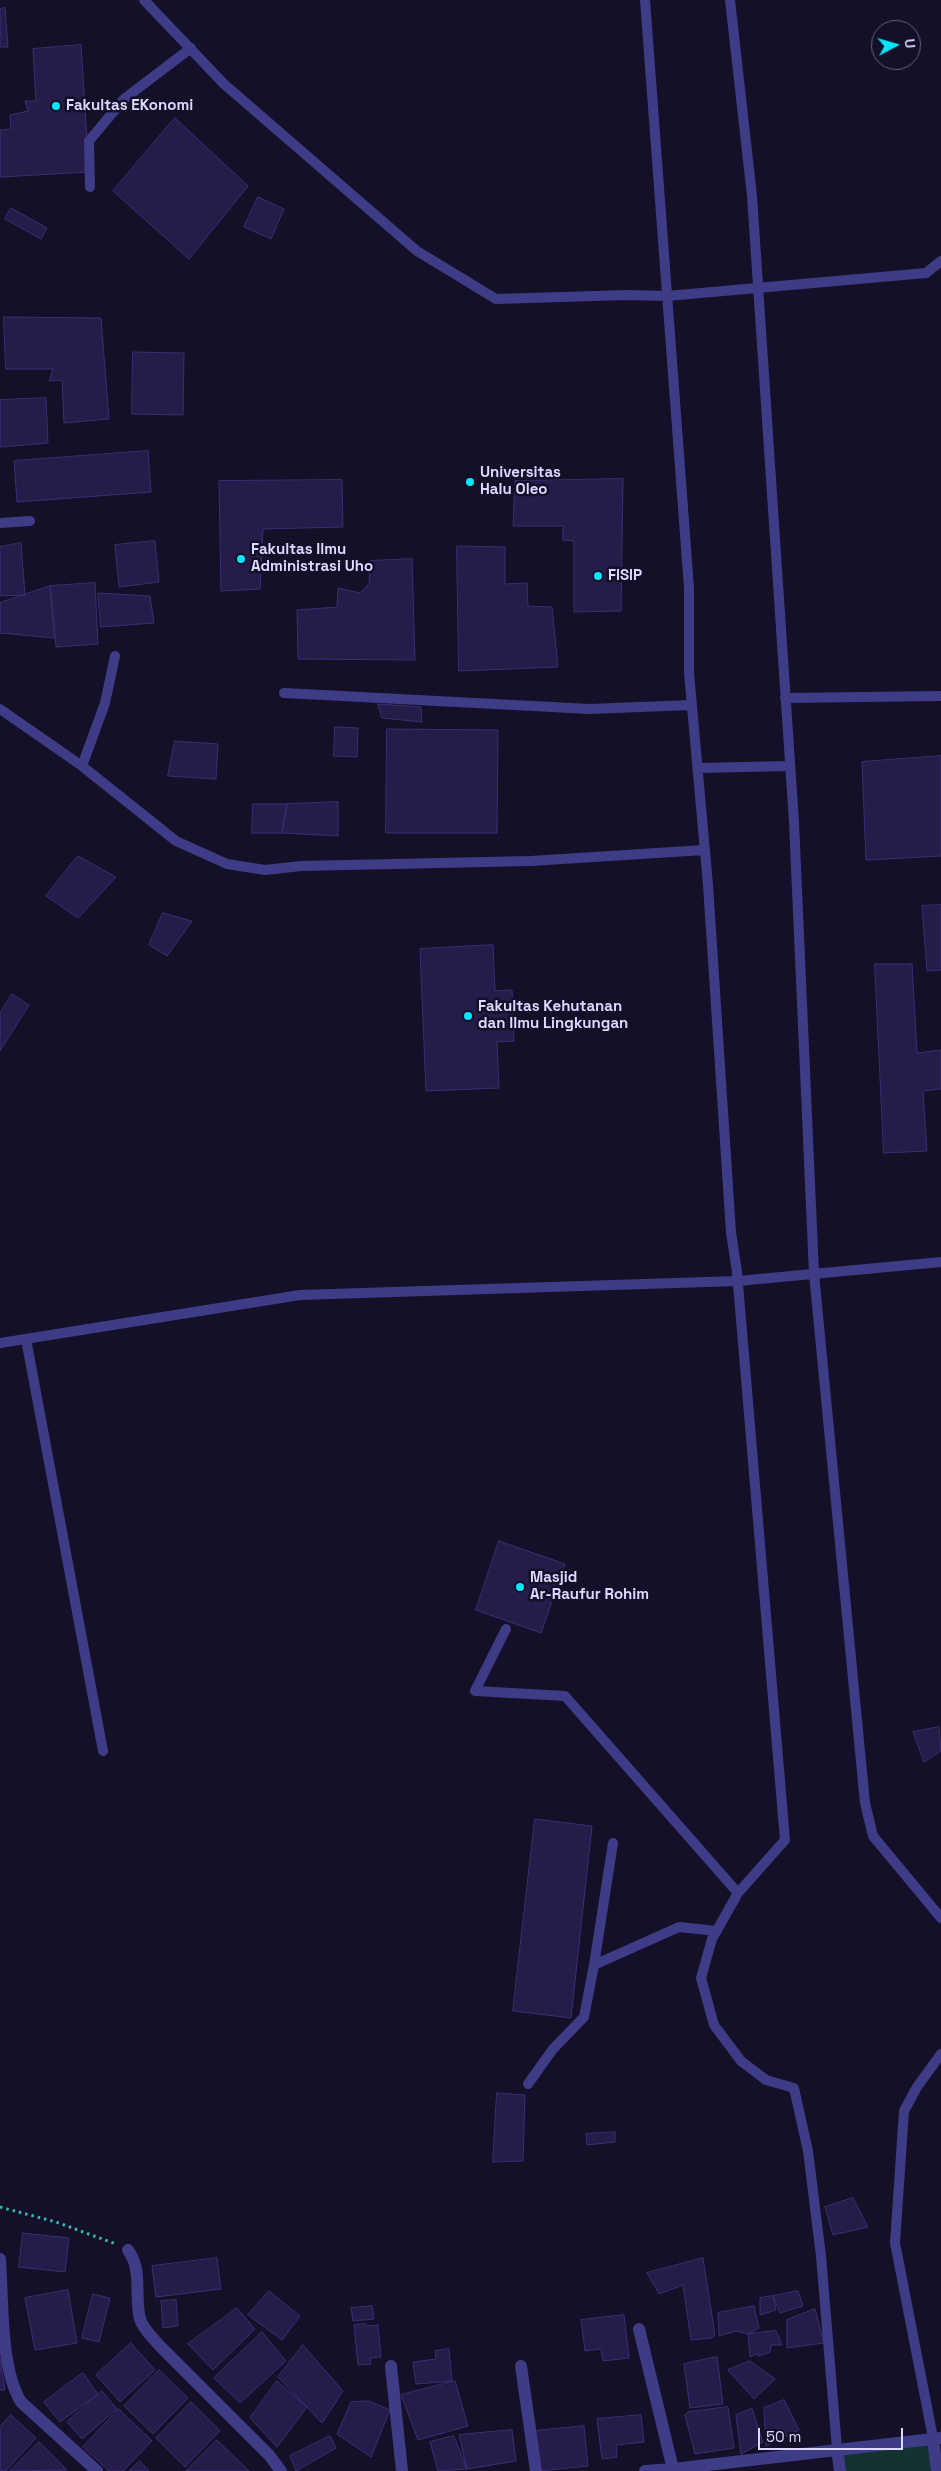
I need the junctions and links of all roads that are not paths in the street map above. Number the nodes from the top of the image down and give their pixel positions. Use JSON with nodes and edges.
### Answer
{"nodes":[{"id":1,"x":144,"y":0,"type":"edge"},
{"id":2,"x":645,"y":0,"type":"edge"},
{"id":3,"x":730,"y":0,"type":"edge"},
{"id":4,"x":190,"y":48,"type":"junction"},
{"id":5,"x":90,"y":186,"type":"dead end"},
{"id":6,"x":941,"y":261,"type":"edge"},
{"id":7,"x":758,"y":289,"type":"junction"},
{"id":8,"x":667,"y":296,"type":"junction"},
{"id":9,"x":30,"y":521,"type":"dead end"},
{"id":10,"x":0,"y":523,"type":"edge"},
{"id":11,"x":116,"y":656,"type":"dead end"},
{"id":12,"x":284,"y":693,"type":"dead end"},
{"id":13,"x":941,"y":696,"type":"edge"},
{"id":14,"x":785,"y":698,"type":"junction"},
{"id":15,"x":692,"y":705,"type":"junction"},
{"id":16,"x":0,"y":708,"type":"edge"},
{"id":17,"x":82,"y":766,"type":"junction"},
{"id":18,"x":790,"y":766,"type":"junction"},
{"id":19,"x":697,"y":768,"type":"junction"},
{"id":20,"x":704,"y":850,"type":"junction"},
{"id":21,"x":941,"y":1262,"type":"edge"},
{"id":22,"x":814,"y":1274,"type":"junction"},
{"id":23,"x":738,"y":1281,"type":"junction"},
{"id":24,"x":26,"y":1339,"type":"junction"},
{"id":25,"x":0,"y":1343,"type":"edge"},
{"id":26,"x":506,"y":1629,"type":"dead end"},
{"id":27,"x":103,"y":1751,"type":"dead end"},
{"id":28,"x":613,"y":1843,"type":"dead end"},
{"id":29,"x":738,"y":1893,"type":"junction"},
{"id":30,"x":941,"y":1918,"type":"edge"},
{"id":31,"x":717,"y":1930,"type":"junction"},
{"id":32,"x":594,"y":1965,"type":"junction"},
{"id":33,"x":941,"y":2054,"type":"edge"},
{"id":34,"x":528,"y":2084,"type":"dead end"},
{"id":35,"x":128,"y":2250,"type":"road end"},
{"id":36,"x":0,"y":2259,"type":"edge"},
{"id":37,"x":639,"y":2329,"type":"dead end"},
{"id":38,"x":391,"y":2366,"type":"dead end"},
{"id":39,"x":521,"y":2366,"type":"dead end"},
{"id":40,"x":937,"y":2438,"type":"edge"},
{"id":41,"x":837,"y":2449,"type":"junction"},
{"id":42,"x":673,"y":2470,"type":"edge"},
{"id":43,"x":97,"y":2471,"type":"edge"},
{"id":44,"x":280,"y":2471,"type":"edge"},
{"id":45,"x":402,"y":2471,"type":"edge"},
{"id":46,"x":536,"y":2471,"type":"edge"},
{"id":47,"x":645,"y":2471,"type":"edge"},
{"id":48,"x":840,"y":2471,"type":"edge"},
{"id":49,"x":937,"y":2471,"type":"edge"}],
"edges":[{"from":1,"to":4,"type":"lane"},
{"from":2,"to":8,"type":"lane"},
{"from":3,"to":7,"type":"lane"},
{"from":4,"to":5,"type":"lane"},
{"from":4,"to":8,"type":"lane"},
{"from":6,"to":7,"type":"lane"},
{"from":7,"to":8,"type":"lane"},
{"from":7,"to":14,"type":"lane"},
{"from":8,"to":15,"type":"lane"},
{"from":9,"to":10,"type":"lane"},
{"from":11,"to":17,"type":"lane"},
{"from":12,"to":15,"type":"lane"},
{"from":13,"to":14,"type":"lane"},
{"from":14,"to":18,"type":"lane"},
{"from":15,"to":19,"type":"lane"},
{"from":16,"to":17,"type":"lane"},
{"from":17,"to":20,"type":"lane"},
{"from":18,"to":19,"type":"lane"},
{"from":18,"to":22,"type":"lane"},
{"from":19,"to":20,"type":"lane"},
{"from":20,"to":23,"type":"lane"},
{"from":21,"to":22,"type":"lane"},
{"from":22,"to":23,"type":"lane"},
{"from":22,"to":30,"type":"lane"},
{"from":23,"to":24,"type":"lane"},
{"from":23,"to":29,"type":"lane"},
{"from":24,"to":25,"type":"lane"},
{"from":24,"to":27,"type":"lane"},
{"from":26,"to":29,"type":"lane"},
{"from":28,"to":32,"type":"lane"},
{"from":29,"to":31,"type":"lane"},
{"from":31,"to":32,"type":"lane"},
{"from":31,"to":41,"type":"lane"},
{"from":32,"to":34,"type":"lane"},
{"from":33,"to":40,"type":"lane"},
{"from":35,"to":44,"type":"street"},
{"from":36,"to":43,"type":"street"},
{"from":37,"to":42,"type":"street"},
{"from":38,"to":45,"type":"street"},
{"from":39,"to":46,"type":"street"},
{"from":40,"to":41,"type":"street"},
{"from":40,"to":49,"type":"street"},
{"from":41,"to":42,"type":"street"},
{"from":41,"to":48,"type":"street"},
{"from":42,"to":47,"type":"street"}]}
